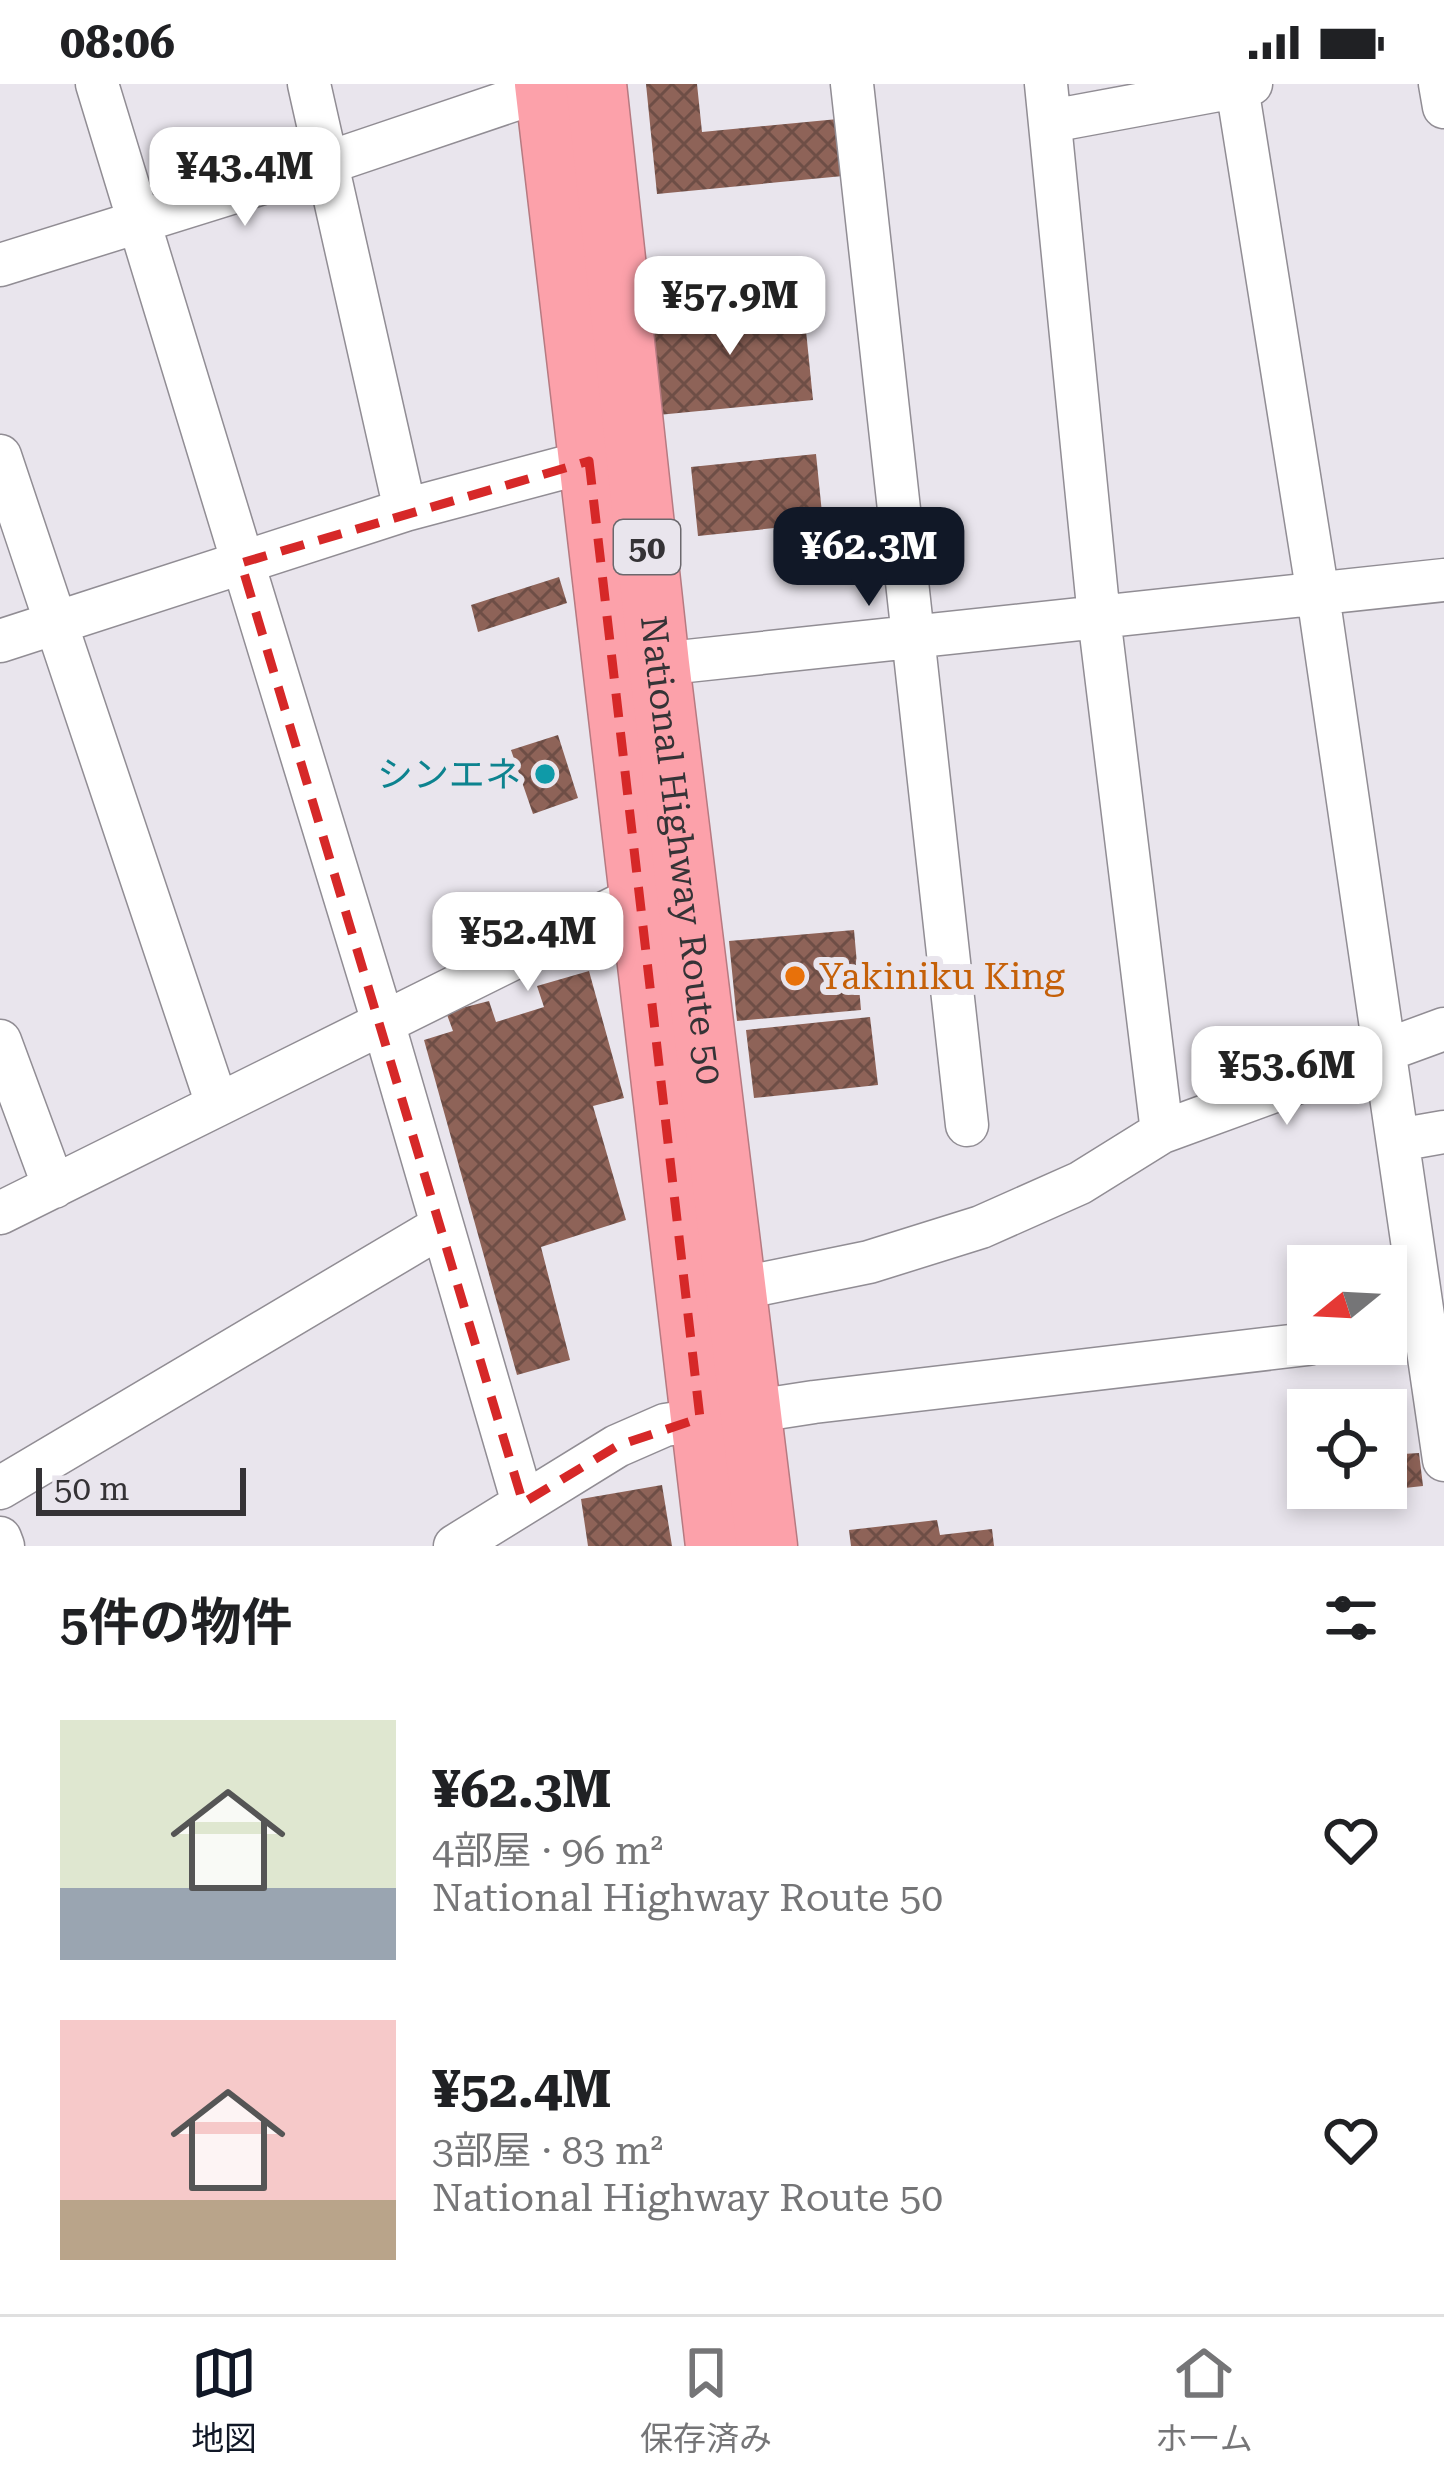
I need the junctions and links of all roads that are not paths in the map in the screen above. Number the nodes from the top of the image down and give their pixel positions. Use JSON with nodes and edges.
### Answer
{"nodes":[{"id":1,"x":97,"y":84,"type":"edge"},
{"id":2,"x":309,"y":84,"type":"edge"},
{"id":3,"x":852,"y":84,"type":"edge"},
{"id":4,"x":1440,"y":84,"type":"edge"},
{"id":5,"x":562,"y":86,"type":"edge"},
{"id":6,"x":1244,"y":86,"type":"edge"},
{"id":7,"x":1048,"y":102,"type":"edge"},
{"id":8,"x":1444,"y":107,"type":"edge"},
{"id":9,"x":327,"y":163,"type":"junction"},
{"id":10,"x":139,"y":221,"type":"junction"},
{"id":11,"x":0,"y":265,"type":"edge"},
{"id":12,"x":0,"y":456,"type":"edge"},
{"id":13,"x":589,"y":461,"type":"junction"},
{"id":14,"x":405,"y":510,"type":"junction"},
{"id":15,"x":241,"y":563,"type":"junction"},
{"id":16,"x":1444,"y":580,"type":"edge"},
{"id":17,"x":1318,"y":595,"type":"junction"},
{"id":18,"x":1099,"y":617,"type":"junction"},
{"id":19,"x":53,"y":625,"type":"junction"},
{"id":20,"x":912,"y":638,"type":"junction"},
{"id":21,"x":0,"y":641,"type":"edge"},
{"id":22,"x":659,"y":664,"type":"junction"},
{"id":23,"x":638,"y":896,"type":"junction"},
{"id":24,"x":383,"y":1022,"type":"junction"},
{"id":25,"x":1444,"y":1029,"type":"edge"},
{"id":26,"x":0,"y":1041,"type":"edge"},
{"id":27,"x":1385,"y":1051,"type":"junction"},
{"id":28,"x":217,"y":1104,"type":"junction"},
{"id":29,"x":968,"y":1125,"type":"dead end"},
{"id":30,"x":1162,"y":1132,"type":"junction"},
{"id":31,"x":1444,"y":1132,"type":"edge"},
{"id":32,"x":1399,"y":1140,"type":"junction"},
{"id":33,"x":54,"y":1187,"type":"junction"},
{"id":34,"x":0,"y":1213,"type":"edge"},
{"id":35,"x":440,"y":1227,"type":"junction"},
{"id":36,"x":737,"y":1289,"type":"junction"},
{"id":37,"x":1418,"y":1331,"type":"edge"},
{"id":38,"x":1287,"y":1347,"type":"edge"},
{"id":39,"x":726,"y":1414,"type":"junction"},
{"id":40,"x":1444,"y":1460,"type":"edge"},
{"id":41,"x":0,"y":1488,"type":"edge"},
{"id":42,"x":523,"y":1503,"type":"junction"},
{"id":43,"x":454,"y":1546,"type":"edge"},
{"id":44,"x":716,"y":1546,"type":"edge"},
{"id":45,"x":767,"y":1546,"type":"edge"}],
"edges":[{"from":1,"to":10,"type":"street"},
{"from":2,"to":9,"type":"street"},
{"from":3,"to":20,"type":"street"},
{"from":4,"to":8,"type":"street"},
{"from":5,"to":9,"type":"street"},
{"from":5,"to":13,"type":"highway","name":"National Highway Route 50","number":"50"},
{"from":5,"to":22,"type":"highway","name":"National Highway Route 50","number":"50"},
{"from":6,"to":7,"type":"street"},
{"from":6,"to":17,"type":"street"},
{"from":7,"to":18,"type":"street"},
{"from":9,"to":10,"type":"street"},
{"from":9,"to":14,"type":"street"},
{"from":10,"to":11,"type":"street"},
{"from":10,"to":15,"type":"street"},
{"from":12,"to":19,"type":"street"},
{"from":13,"to":14,"type":"street"},
{"from":13,"to":23,"type":"highway","name":"National Highway Route 50","number":"50"},
{"from":14,"to":15,"type":"street"},
{"from":15,"to":19,"type":"street"},
{"from":15,"to":24,"type":"street"},
{"from":16,"to":17,"type":"street"},
{"from":17,"to":18,"type":"street"},
{"from":17,"to":27,"type":"street"},
{"from":18,"to":20,"type":"street"},
{"from":18,"to":30,"type":"street"},
{"from":19,"to":21,"type":"street"},
{"from":19,"to":28,"type":"street"},
{"from":20,"to":22,"type":"street"},
{"from":20,"to":29,"type":"street"},
{"from":22,"to":36,"type":"highway","name":"National Highway Route 50","number":"50"},
{"from":23,"to":24,"type":"street"},
{"from":23,"to":39,"type":"highway","name":"National Highway Route 50","number":"50"},
{"from":24,"to":28,"type":"street"},
{"from":24,"to":35,"type":"street"},
{"from":25,"to":27,"type":"street"},
{"from":26,"to":33,"type":"street"},
{"from":27,"to":30,"type":"street"},
{"from":27,"to":32,"type":"street"},
{"from":28,"to":33,"type":"street"},
{"from":30,"to":36,"type":"street"},
{"from":31,"to":32,"type":"street"},
{"from":32,"to":37,"type":"street"},
{"from":33,"to":34,"type":"street"},
{"from":35,"to":41,"type":"street"},
{"from":35,"to":42,"type":"street"},
{"from":36,"to":39,"type":"highway","name":"National Highway Route 50","number":"50"},
{"from":37,"to":40,"type":"street"},
{"from":38,"to":39,"type":"street"},
{"from":39,"to":42,"type":"street"},
{"from":39,"to":44,"type":"highway","name":"National Highway Route 50","number":"50"},
{"from":39,"to":45,"type":"highway","name":"National Highway Route 50","number":"50"},
{"from":42,"to":43,"type":"street"}]}
